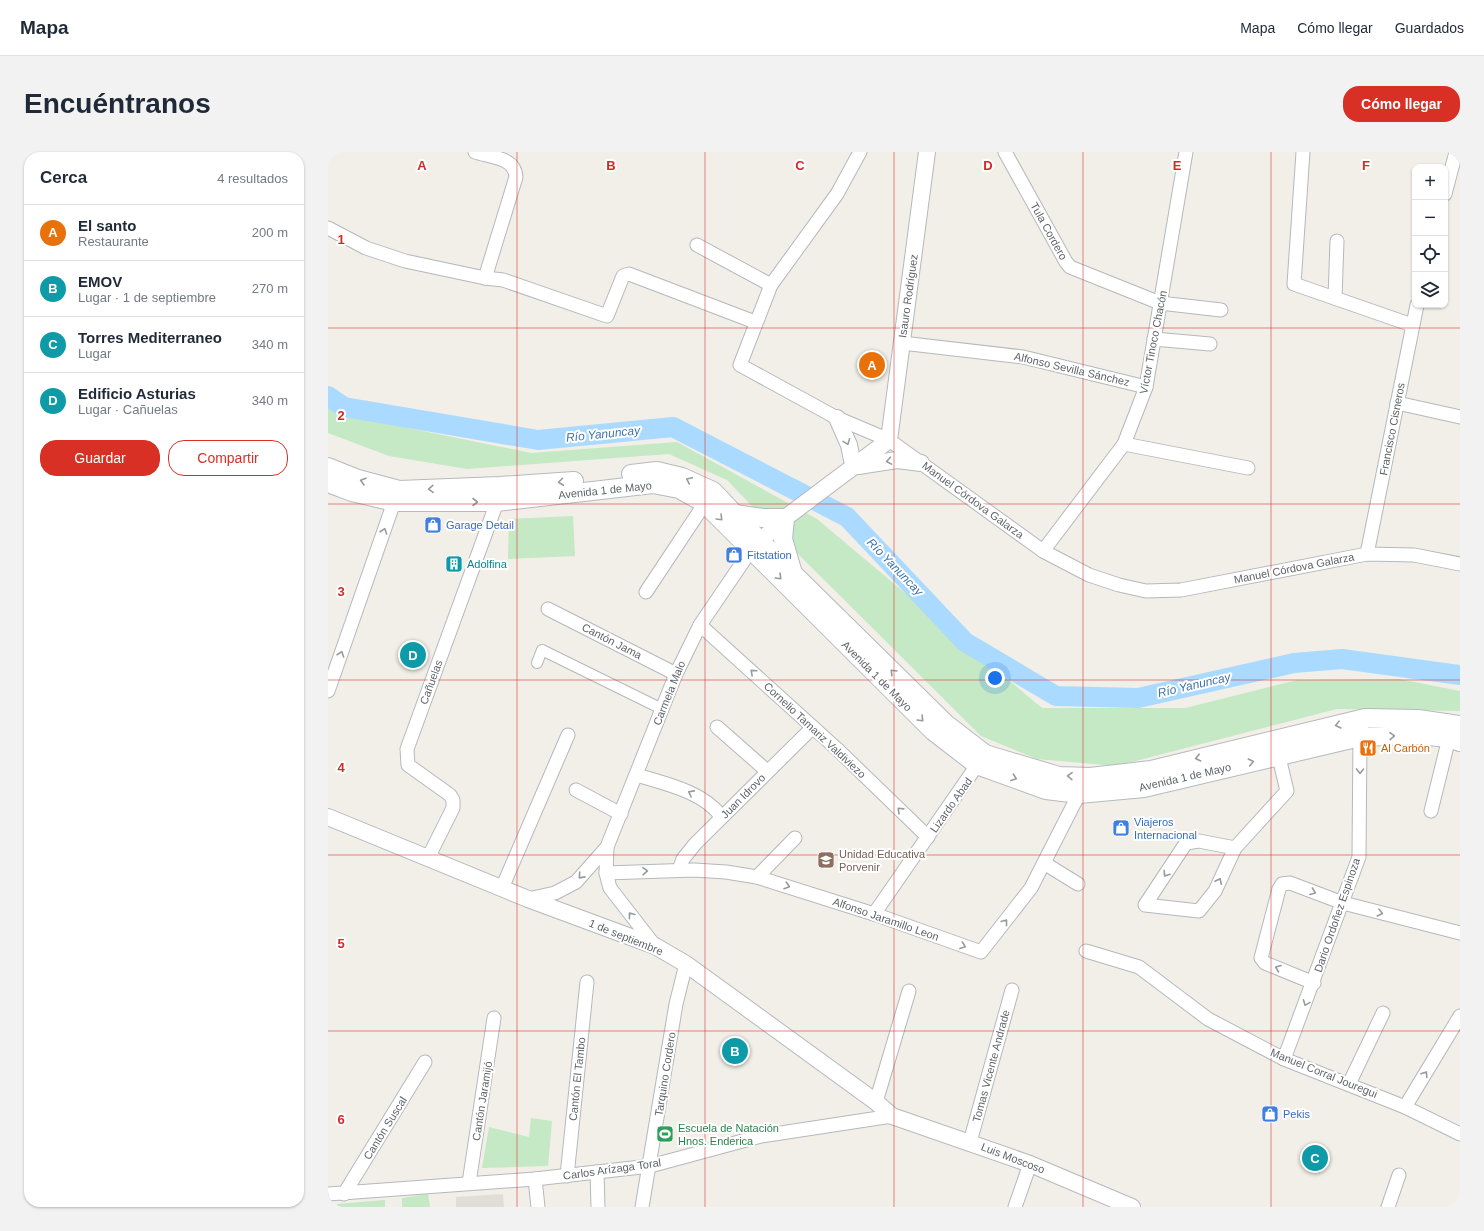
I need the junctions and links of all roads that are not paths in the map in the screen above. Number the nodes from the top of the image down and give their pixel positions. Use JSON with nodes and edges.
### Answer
{"nodes":[{"id":1,"x":475,"y":152,"type":"edge"},
{"id":2,"x":860,"y":152,"type":"edge"},
{"id":3,"x":927,"y":152,"type":"edge"},
{"id":4,"x":1005,"y":152,"type":"edge"},
{"id":5,"x":1186,"y":152,"type":"edge"},
{"id":6,"x":1303,"y":152,"type":"edge"},
{"id":7,"x":1456,"y":152,"type":"edge"},
{"id":8,"x":1448,"y":183,"type":"edge"},
{"id":9,"x":328,"y":228,"type":"edge"},
{"id":10,"x":1337,"y":241,"type":"dead end"},
{"id":11,"x":697,"y":245,"type":"dead end"},
{"id":12,"x":485,"y":278,"type":"junction"},
{"id":13,"x":771,"y":285,"type":"junction"},
{"id":14,"x":1335,"y":298,"type":"junction"},
{"id":15,"x":1160,"y":303,"type":"junction"},
{"id":16,"x":1416,"y":308,"type":"edge"},
{"id":17,"x":1221,"y":310,"type":"dead end"},
{"id":18,"x":755,"y":322,"type":"junction"},
{"id":19,"x":1412,"y":325,"type":"junction"},
{"id":20,"x":1154,"y":339,"type":"junction"},
{"id":21,"x":902,"y":343,"type":"junction"},
{"id":22,"x":1210,"y":344,"type":"dead end"},
{"id":23,"x":1146,"y":387,"type":"junction"},
{"id":24,"x":1397,"y":403,"type":"junction"},
{"id":25,"x":1460,"y":417,"type":"edge"},
{"id":26,"x":837,"y":418,"type":"junction"},
{"id":27,"x":889,"y":440,"type":"junction"},
{"id":28,"x":1124,"y":444,"type":"junction"},
{"id":29,"x":921,"y":463,"type":"junction"},
{"id":30,"x":857,"y":466,"type":"junction"},
{"id":31,"x":328,"y":467,"type":"edge"},
{"id":32,"x":1248,"y":468,"type":"dead end"},
{"id":33,"x":328,"y":483,"type":"edge"},
{"id":34,"x":499,"y":494,"type":"junction"},
{"id":35,"x":709,"y":497,"type":"junction"},
{"id":36,"x":394,"y":502,"type":"junction"},
{"id":37,"x":734,"y":514,"type":"junction"},
{"id":38,"x":786,"y":517,"type":"junction"},
{"id":39,"x":756,"y":546,"type":"junction"},
{"id":40,"x":1043,"y":551,"type":"junction"},
{"id":41,"x":1367,"y":554,"type":"junction"},
{"id":42,"x":1460,"y":564,"type":"edge"},
{"id":43,"x":793,"y":574,"type":"junction"},
{"id":44,"x":646,"y":592,"type":"dead end"},
{"id":45,"x":548,"y":608,"type":"dead end"},
{"id":46,"x":700,"y":624,"type":"junction"},
{"id":47,"x":537,"y":663,"type":"dead end"},
{"id":48,"x":676,"y":674,"type":"junction"},
{"id":49,"x":328,"y":691,"type":"edge"},
{"id":50,"x":662,"y":709,"type":"junction"},
{"id":51,"x":1365,"y":718,"type":"junction"},
{"id":52,"x":716,"y":727,"type":"dead end"},
{"id":53,"x":813,"y":727,"type":"junction"},
{"id":54,"x":568,"y":735,"type":"dead end"},
{"id":55,"x":1456,"y":735,"type":"edge"},
{"id":56,"x":1360,"y":737,"type":"junction"},
{"id":57,"x":1277,"y":748,"type":"junction"},
{"id":58,"x":981,"y":759,"type":"junction"},
{"id":59,"x":767,"y":771,"type":"junction"},
{"id":60,"x":637,"y":775,"type":"junction"},
{"id":61,"x":576,"y":790,"type":"dead end"},
{"id":62,"x":1079,"y":794,"type":"junction"},
{"id":63,"x":1431,"y":811,"type":"dead end"},
{"id":64,"x":621,"y":814,"type":"junction"},
{"id":65,"x":722,"y":816,"type":"junction"},
{"id":66,"x":328,"y":817,"type":"edge"},
{"id":67,"x":928,"y":837,"type":"junction"},
{"id":68,"x":796,"y":838,"type":"dead end"},
{"id":69,"x":607,"y":847,"type":"junction"},
{"id":70,"x":1235,"y":848,"type":"junction"},
{"id":71,"x":428,"y":858,"type":"junction"},
{"id":72,"x":1044,"y":863,"type":"junction"},
{"id":73,"x":680,"y":870,"type":"junction"},
{"id":74,"x":606,"y":873,"type":"junction"},
{"id":75,"x":757,"y":877,"type":"junction"},
{"id":76,"x":1078,"y":884,"type":"dead end"},
{"id":77,"x":502,"y":888,"type":"junction"},
{"id":78,"x":528,"y":899,"type":"junction"},
{"id":79,"x":1342,"y":904,"type":"junction"},
{"id":80,"x":874,"y":914,"type":"junction"},
{"id":81,"x":1460,"y":933,"type":"edge"},
{"id":82,"x":655,"y":946,"type":"junction"},
{"id":83,"x":1086,"y":951,"type":"dead end"},
{"id":84,"x":686,"y":964,"type":"junction"},
{"id":85,"x":587,"y":982,"type":"dead end"},
{"id":86,"x":1314,"y":982,"type":"junction"},
{"id":87,"x":1012,"y":990,"type":"dead end"},
{"id":88,"x":909,"y":991,"type":"dead end"},
{"id":89,"x":1383,"y":1013,"type":"dead end"},
{"id":90,"x":1460,"y":1017,"type":"edge"},
{"id":91,"x":494,"y":1018,"type":"dead end"},
{"id":92,"x":1284,"y":1059,"type":"junction"},
{"id":93,"x":426,"y":1062,"type":"dead end"},
{"id":94,"x":1349,"y":1084,"type":"junction"},
{"id":95,"x":876,"y":1102,"type":"junction"},
{"id":96,"x":1405,"y":1107,"type":"junction"},
{"id":97,"x":892,"y":1116,"type":"junction"},
{"id":98,"x":1460,"y":1134,"type":"edge"},
{"id":99,"x":970,"y":1142,"type":"junction"},
{"id":100,"x":1030,"y":1164,"type":"junction"},
{"id":101,"x":650,"y":1166,"type":"junction"},
{"id":102,"x":597,"y":1172,"type":"junction"},
{"id":103,"x":1399,"y":1174,"type":"dead end"},
{"id":104,"x":567,"y":1176,"type":"junction"},
{"id":105,"x":535,"y":1179,"type":"junction"},
{"id":106,"x":469,"y":1183,"type":"junction"},
{"id":107,"x":328,"y":1194,"type":"edge"},
{"id":108,"x":344,"y":1194,"type":"junction"},
{"id":109,"x":538,"y":1207,"type":"edge"},
{"id":110,"x":598,"y":1207,"type":"edge"},
{"id":111,"x":642,"y":1207,"type":"edge"},
{"id":112,"x":1016,"y":1207,"type":"edge"},
{"id":113,"x":1132,"y":1207,"type":"edge"},
{"id":114,"x":1388,"y":1207,"type":"edge"}],
"edges":[{"from":1,"to":12,"type":"street"},
{"from":2,"to":13,"type":"street","name":"Manuel Córdova Galarza"},
{"from":3,"to":21,"type":"street","name":"Isauro Rodríguez"},
{"from":4,"to":15,"type":"street","name":"Tula Cordero"},
{"from":5,"to":15,"type":"street","name":"Víctor Tinoco Chacón"},
{"from":6,"to":14,"type":"street"},
{"from":7,"to":8,"type":"street"},
{"from":9,"to":12,"type":"street"},
{"from":10,"to":14,"type":"street"},
{"from":11,"to":13,"type":"street"},
{"from":12,"to":18,"type":"street"},
{"from":13,"to":18,"type":"street","name":"Manuel Córdova Galarza"},
{"from":14,"to":19,"type":"street"},
{"from":15,"to":17,"type":"street","name":"Tula Cordero"},
{"from":15,"to":20,"type":"street","name":"Víctor Tinoco Chacón"},
{"from":16,"to":19,"type":"street","name":"Francisco Cisneros"},
{"from":18,"to":26,"type":"street","name":"Manuel Córdova Galarza"},
{"from":19,"to":24,"type":"street","name":"Francisco Cisneros"},
{"from":20,"to":22,"type":"street"},
{"from":20,"to":23,"type":"street","name":"Víctor Tinoco Chacón"},
{"from":21,"to":23,"type":"street","name":"Alfonso Sevilla Sánchez"},
{"from":21,"to":27,"type":"street","name":"Isauro Rodríguez"},
{"from":23,"to":28,"type":"street","name":"Víctor Tinoco Chacón"},
{"from":24,"to":25,"type":"street"},
{"from":24,"to":41,"type":"street","name":"Francisco Cisneros"},
{"from":26,"to":27,"type":"street","name":"Manuel Córdova Galarza"},
{"from":26,"to":30,"type":"street","one_way":true},
{"from":27,"to":29,"type":"street","name":"Manuel Córdova Galarza"},
{"from":27,"to":30,"type":"street"},
{"from":28,"to":32,"type":"street"},
{"from":28,"to":40,"type":"street","name":"Víctor Tinoco Chacón"},
{"from":29,"to":30,"type":"street","one_way":true},
{"from":29,"to":40,"type":"street","name":"Manuel Córdova Galarza"},
{"from":30,"to":38,"type":"street"},
{"from":34,"to":31,"type":"main road","name":"Avenida 1 de Mayo","one_way":true},
{"from":33,"to":36,"type":"main road","name":"Avenida 1 de Mayo"},
{"from":34,"to":35,"type":"main road","name":"Avenida 1 de Mayo"},
{"from":36,"to":34,"type":"main road","name":"Avenida 1 de Mayo","one_way":true},
{"from":34,"to":71,"type":"street","name":"Cañuelas"},
{"from":35,"to":37,"type":"main road","name":"Avenida 1 de Mayo"},
{"from":35,"to":39,"type":"main road","name":"Avenida 1 de Mayo","one_way":true},
{"from":35,"to":44,"type":"street"},
{"from":49,"to":36,"type":"street","one_way":true},
{"from":37,"to":38,"type":"main road"},
{"from":37,"to":39,"type":"main road","name":"Avenida 1 de Mayo"},
{"from":38,"to":39,"type":"street"},
{"from":38,"to":43,"type":"main road"},
{"from":39,"to":43,"type":"main road","name":"Avenida 1 de Mayo"},
{"from":39,"to":46,"type":"street","name":"Carmela Malo"},
{"from":39,"to":58,"type":"main road","name":"Avenida 1 de Mayo","one_way":true},
{"from":40,"to":41,"type":"street","name":"Manuel Córdova Galarza"},
{"from":41,"to":42,"type":"street","name":"Manuel Córdova Galarza"},
{"from":58,"to":43,"type":"main road","name":"Avenida 1 de Mayo","one_way":true},
{"from":45,"to":48,"type":"street","name":"Cantón Jama"},
{"from":46,"to":48,"type":"street","name":"Carmela Malo"},
{"from":53,"to":46,"type":"street","name":"Cornelio Tamariz Valdiviezo","one_way":true},
{"from":47,"to":50,"type":"street"},
{"from":48,"to":50,"type":"street","name":"Carmela Malo"},
{"from":50,"to":60,"type":"street","name":"Carmela Malo"},
{"from":51,"to":55,"type":"main road","name":"Avenida 1 de Mayo"},
{"from":51,"to":56,"type":"street","name":"Dario Ordoñez Espinoza"},
{"from":51,"to":57,"type":"main road","name":"Avenida 1 de Mayo","one_way":true},
{"from":52,"to":59,"type":"street"},
{"from":53,"to":59,"type":"street","name":"Juan Idrovo"},
{"from":67,"to":53,"type":"street","name":"Cornelio Tamariz Valdiviezo","one_way":true},
{"from":54,"to":77,"type":"street"},
{"from":56,"to":55,"type":"main road","name":"Avenida 1 de Mayo","one_way":true},
{"from":55,"to":63,"type":"street"},
{"from":56,"to":57,"type":"main road","name":"Avenida 1 de Mayo"},
{"from":56,"to":79,"type":"street","name":"Dario Ordoñez Espinoza","one_way":true},
{"from":57,"to":58,"type":"main road","name":"Avenida 1 de Mayo","one_way":true},
{"from":62,"to":57,"type":"main road","name":"Avenida 1 de Mayo","one_way":true},
{"from":57,"to":70,"type":"street"},
{"from":58,"to":62,"type":"main road","name":"Avenida 1 de Mayo","one_way":true},
{"from":58,"to":67,"type":"street","name":"Lizardo Abad"},
{"from":59,"to":65,"type":"street","name":"Juan Idrovo"},
{"from":60,"to":64,"type":"street","name":"Carmela Malo"},
{"from":65,"to":60,"type":"street","one_way":true},
{"from":61,"to":64,"type":"street"},
{"from":62,"to":72,"type":"street","name":"Alfonso Jaramillo Leon"},
{"from":64,"to":69,"type":"street","name":"Carmela Malo"},
{"from":65,"to":73,"type":"street","name":"Juan Idrovo"},
{"from":66,"to":71,"type":"street","name":"1 de septiembre"},
{"from":67,"to":80,"type":"street","name":"Lizardo Abad"},
{"from":68,"to":75,"type":"street"},
{"from":69,"to":74,"type":"street","name":"Carmela Malo"},
{"from":69,"to":78,"type":"street","name":"Carmela Malo","one_way":true},
{"from":70,"to":70,"type":"street","one_way":true},
{"from":71,"to":77,"type":"street","name":"1 de septiembre"},
{"from":72,"to":76,"type":"street"},
{"from":80,"to":72,"type":"street","name":"Alfonso Jaramillo Leon","one_way":true},
{"from":74,"to":73,"type":"street","name":"Alfonso Jaramillo Leon","one_way":true},
{"from":73,"to":75,"type":"street","name":"Alfonso Jaramillo Leon"},
{"from":82,"to":74,"type":"street","name":"Carmela Malo","one_way":true},
{"from":75,"to":80,"type":"street","name":"Alfonso Jaramillo Leon","one_way":true},
{"from":77,"to":78,"type":"street","name":"1 de septiembre"},
{"from":78,"to":82,"type":"street","name":"1 de septiembre"},
{"from":79,"to":81,"type":"street","one_way":true},
{"from":79,"to":86,"type":"street","name":"Dario Ordoñez Espinoza"},
{"from":86,"to":79,"type":"street","one_way":true},
{"from":82,"to":84,"type":"street","name":"1 de septiembre"},
{"from":83,"to":92,"type":"street","name":"Manuel Corral Jouregui"},
{"from":84,"to":95,"type":"street","name":"1 de septiembre"},
{"from":84,"to":101,"type":"street","name":"Tarquino Cordero"},
{"from":85,"to":104,"type":"street","name":"Cantón El Tambo"},
{"from":86,"to":92,"type":"street","name":"Dario Ordoñez Espinoza","one_way":true},
{"from":87,"to":99,"type":"street","name":"Tomas Vicente Andrade"},
{"from":88,"to":95,"type":"street"},
{"from":89,"to":94,"type":"street"},
{"from":96,"to":90,"type":"street","one_way":true},
{"from":91,"to":106,"type":"street","name":"Cantón Jaramijó"},
{"from":92,"to":94,"type":"street","name":"Manuel Corral Jouregui"},
{"from":93,"to":108,"type":"street","name":"Cantón Suscal"},
{"from":94,"to":96,"type":"street","name":"Manuel Corral Jouregui"},
{"from":95,"to":97,"type":"street","name":"1 de septiembre"},
{"from":96,"to":98,"type":"street","name":"Manuel Corral Jouregui"},
{"from":97,"to":99,"type":"street","name":"Luis Moscoso"},
{"from":97,"to":101,"type":"street","name":"Carlos Arízaga Toral"},
{"from":99,"to":100,"type":"street","name":"Luis Moscoso"},
{"from":100,"to":112,"type":"street"},
{"from":100,"to":113,"type":"street","name":"Luis Moscoso"},
{"from":101,"to":102,"type":"street","name":"Carlos Arízaga Toral"},
{"from":101,"to":111,"type":"street","name":"Tarquino Cordero"},
{"from":102,"to":104,"type":"street","name":"Carlos Arízaga Toral"},
{"from":102,"to":110,"type":"street"},
{"from":103,"to":114,"type":"street"},
{"from":104,"to":105,"type":"street","name":"Carlos Arízaga Toral"},
{"from":105,"to":106,"type":"street","name":"Carlos Arízaga Toral"},
{"from":105,"to":109,"type":"street"},
{"from":106,"to":108,"type":"street","name":"Carlos Arízaga Toral"},
{"from":107,"to":108,"type":"street","name":"Carlos Arízaga Toral"}]}
